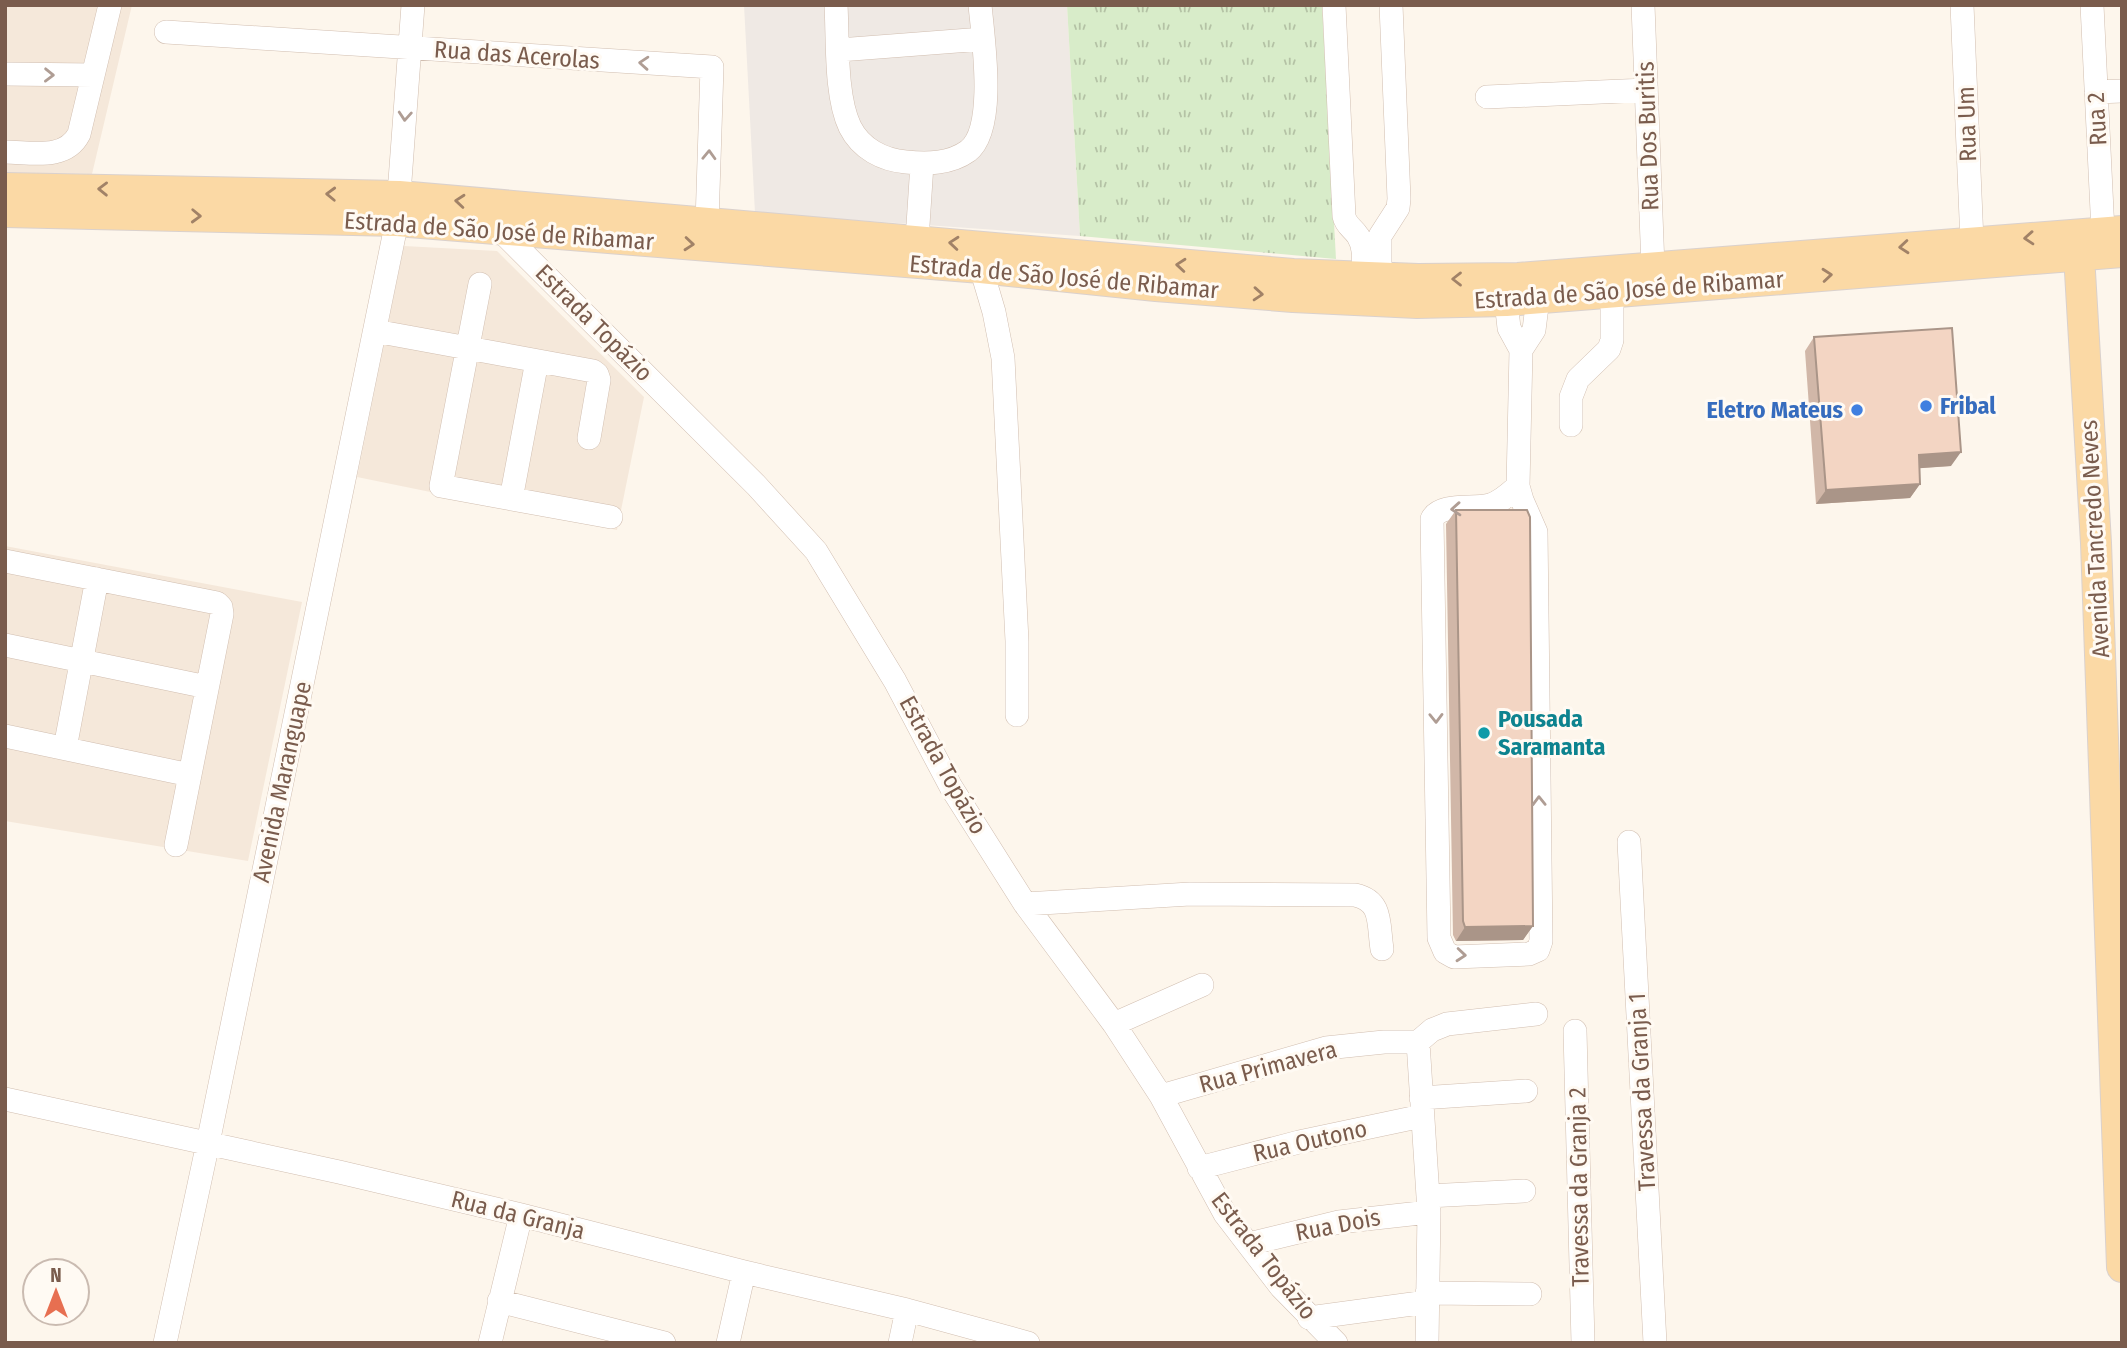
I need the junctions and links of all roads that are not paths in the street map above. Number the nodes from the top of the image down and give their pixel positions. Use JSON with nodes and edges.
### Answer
{"nodes":[{"id":1,"x":110,"y":5,"type":"edge"},
{"id":2,"x":413,"y":5,"type":"edge"},
{"id":3,"x":836,"y":5,"type":"edge"},
{"id":4,"x":980,"y":5,"type":"edge"},
{"id":5,"x":1334,"y":5,"type":"edge"},
{"id":6,"x":1391,"y":5,"type":"edge"},
{"id":7,"x":1643,"y":5,"type":"edge"},
{"id":8,"x":1962,"y":5,"type":"edge"},
{"id":9,"x":2092,"y":5,"type":"edge"},
{"id":10,"x":166,"y":32,"type":"dead end"},
{"id":11,"x":983,"y":39,"type":"junction"},
{"id":12,"x":410,"y":48,"type":"junction"},
{"id":13,"x":839,"y":50,"type":"junction"},
{"id":14,"x":5,"y":74,"type":"edge"},
{"id":15,"x":93,"y":75,"type":"junction"},
{"id":16,"x":1646,"y":90,"type":"junction"},
{"id":17,"x":2122,"y":91,"type":"edge"},
{"id":18,"x":2096,"y":92,"type":"junction"},
{"id":19,"x":1487,"y":97,"type":"dead end"},
{"id":20,"x":5,"y":152,"type":"edge"},
{"id":21,"x":922,"y":164,"type":"junction"},
{"id":22,"x":5,"y":188,"type":"edge"},
{"id":23,"x":398,"y":209,"type":"junction"},
{"id":24,"x":5,"y":212,"type":"edge"},
{"id":25,"x":706,"y":223,"type":"junction"},
{"id":26,"x":499,"y":229,"type":"junction"},
{"id":27,"x":2115,"y":238,"type":"edge"},
{"id":28,"x":917,"y":240,"type":"junction"},
{"id":29,"x":1972,"y":242,"type":"junction"},
{"id":30,"x":2074,"y":245,"type":"junction"},
{"id":31,"x":1653,"y":267,"type":"junction"},
{"id":32,"x":981,"y":268,"type":"junction"},
{"id":33,"x":1372,"y":278,"type":"junction"},
{"id":34,"x":480,"y":284,"type":"dead end"},
{"id":35,"x":1612,"y":293,"type":"junction"},
{"id":36,"x":1538,"y":298,"type":"junction"},
{"id":37,"x":1506,"y":301,"type":"junction"},
{"id":38,"x":375,"y":331,"type":"junction"},
{"id":39,"x":467,"y":348,"type":"junction"},
{"id":40,"x":1521,"y":350,"type":"junction"},
{"id":41,"x":537,"y":361,"type":"junction"},
{"id":42,"x":1572,"y":425,"type":"dead end"},
{"id":43,"x":589,"y":438,"type":"dead end"},
{"id":44,"x":1518,"y":486,"type":"junction"},
{"id":45,"x":511,"y":499,"type":"junction"},
{"id":46,"x":611,"y":517,"type":"dead end"},
{"id":47,"x":5,"y":561,"type":"edge"},
{"id":48,"x":97,"y":579,"type":"junction"},
{"id":49,"x":5,"y":645,"type":"edge"},
{"id":50,"x":81,"y":661,"type":"junction"},
{"id":51,"x":207,"y":687,"type":"junction"},
{"id":52,"x":1017,"y":715,"type":"dead end"},
{"id":53,"x":5,"y":736,"type":"edge"},
{"id":54,"x":65,"y":748,"type":"junction"},
{"id":55,"x":190,"y":775,"type":"junction"},
{"id":56,"x":1629,"y":842,"type":"dead end"},
{"id":57,"x":176,"y":845,"type":"dead end"},
{"id":58,"x":1026,"y":904,"type":"junction"},
{"id":59,"x":2116,"y":926,"type":"edge"},
{"id":60,"x":1382,"y":948,"type":"dead end"},
{"id":61,"x":1202,"y":985,"type":"dead end"},
{"id":62,"x":2118,"y":1011,"type":"edge"},
{"id":63,"x":1536,"y":1014,"type":"dead end"},
{"id":64,"x":1114,"y":1024,"type":"junction"},
{"id":65,"x":1576,"y":1031,"type":"dead end"},
{"id":66,"x":1418,"y":1042,"type":"junction"},
{"id":67,"x":1526,"y":1091,"type":"dead end"},
{"id":68,"x":1161,"y":1096,"type":"junction"},
{"id":69,"x":5,"y":1099,"type":"edge"},
{"id":70,"x":1421,"y":1107,"type":"junction"},
{"id":71,"x":208,"y":1143,"type":"junction"},
{"id":72,"x":2120,"y":1160,"type":"edge"},
{"id":73,"x":1199,"y":1168,"type":"junction"},
{"id":74,"x":1524,"y":1191,"type":"dead end"},
{"id":75,"x":1428,"y":1204,"type":"junction"},
{"id":76,"x":521,"y":1215,"type":"junction"},
{"id":77,"x":1248,"y":1244,"type":"junction"},
{"id":78,"x":2122,"y":1267,"type":"edge"},
{"id":79,"x":744,"y":1272,"type":"junction"},
{"id":80,"x":1530,"y":1294,"type":"dead end"},
{"id":81,"x":1427,"y":1297,"type":"junction"},
{"id":82,"x":499,"y":1301,"type":"junction"},
{"id":83,"x":907,"y":1310,"type":"junction"},
{"id":84,"x":1309,"y":1318,"type":"junction"},
{"id":85,"x":165,"y":1343,"type":"edge"},
{"id":86,"x":489,"y":1343,"type":"edge"},
{"id":87,"x":664,"y":1343,"type":"edge"},
{"id":88,"x":728,"y":1343,"type":"edge"},
{"id":89,"x":900,"y":1343,"type":"edge"},
{"id":90,"x":1028,"y":1343,"type":"edge"},
{"id":91,"x":1336,"y":1343,"type":"edge"},
{"id":92,"x":1427,"y":1343,"type":"edge"},
{"id":93,"x":1583,"y":1343,"type":"edge"},
{"id":94,"x":1655,"y":1343,"type":"edge"}],
"edges":[{"from":1,"to":15,"type":"street"},
{"from":2,"to":12,"type":"street","name":"Avenida Maranguape"},
{"from":3,"to":13,"type":"street"},
{"from":4,"to":11,"type":"street"},
{"from":5,"to":33,"type":"street"},
{"from":6,"to":33,"type":"street"},
{"from":7,"to":16,"type":"street","name":"Rua Dos Buritis"},
{"from":8,"to":29,"type":"street","name":"Rua Um"},
{"from":9,"to":18,"type":"street","name":"Rua 2"},
{"from":10,"to":12,"type":"street","name":"Rua das Acerolas"},
{"from":11,"to":13,"type":"street"},
{"from":11,"to":21,"type":"street"},
{"from":12,"to":23,"type":"street","name":"Avenida Maranguape","one_way":true},
{"from":25,"to":12,"type":"street","name":"Rua das Acerolas","one_way":true},
{"from":13,"to":21,"type":"street"},
{"from":14,"to":15,"type":"street","one_way":true},
{"from":15,"to":20,"type":"street"},
{"from":16,"to":19,"type":"street"},
{"from":16,"to":31,"type":"street","name":"Rua Dos Buritis"},
{"from":17,"to":18,"type":"street"},
{"from":18,"to":27,"type":"street","name":"Rua 2"},
{"from":21,"to":28,"type":"street"},
{"from":23,"to":22,"type":"main road","name":"Estrada de São José de Ribamar","one_way":true},
{"from":24,"to":23,"type":"main road","name":"Estrada de São José de Ribamar","one_way":true},
{"from":25,"to":23,"type":"main road","name":"Estrada de São José de Ribamar","one_way":true},
{"from":23,"to":26,"type":"main road","name":"Estrada de São José de Ribamar"},
{"from":23,"to":38,"type":"street","name":"Avenida Maranguape"},
{"from":25,"to":28,"type":"main road","name":"Estrada de São José de Ribamar"},
{"from":26,"to":32,"type":"main road","name":"Estrada de São José de Ribamar","one_way":true},
{"from":26,"to":58,"type":"street","name":"Estrada Topázio"},
{"from":27,"to":30,"type":"main road","name":"Estrada de São José de Ribamar"},
{"from":33,"to":28,"type":"main road","name":"Estrada de São José de Ribamar","one_way":true},
{"from":30,"to":29,"type":"main road","name":"Estrada de São José de Ribamar","one_way":true},
{"from":29,"to":31,"type":"main road","name":"Estrada de São José de Ribamar","one_way":true},
{"from":35,"to":30,"type":"main road","name":"Estrada de São José de Ribamar","one_way":true},
{"from":30,"to":59,"type":"main road","name":"Avenida Tancredo Neves"},
{"from":31,"to":33,"type":"main road","name":"Estrada de São José de Ribamar","one_way":true},
{"from":32,"to":37,"type":"main road","name":"Estrada de São José de Ribamar","one_way":true},
{"from":32,"to":52,"type":"street"},
{"from":34,"to":39,"type":"street"},
{"from":35,"to":36,"type":"main road","name":"Estrada de São José de Ribamar"},
{"from":35,"to":42,"type":"street"},
{"from":36,"to":37,"type":"main road","name":"Estrada de São José de Ribamar"},
{"from":36,"to":40,"type":"street"},
{"from":37,"to":40,"type":"street"},
{"from":38,"to":39,"type":"street"},
{"from":38,"to":71,"type":"street","name":"Avenida Maranguape"},
{"from":39,"to":41,"type":"street"},
{"from":39,"to":45,"type":"street"},
{"from":40,"to":44,"type":"street"},
{"from":41,"to":43,"type":"street"},
{"from":41,"to":45,"type":"street"},
{"from":44,"to":44,"type":"street","one_way":true},
{"from":45,"to":46,"type":"street"},
{"from":47,"to":48,"type":"street"},
{"from":48,"to":50,"type":"street"},
{"from":48,"to":51,"type":"street"},
{"from":49,"to":50,"type":"street"},
{"from":50,"to":51,"type":"street"},
{"from":50,"to":54,"type":"street"},
{"from":51,"to":55,"type":"street"},
{"from":53,"to":54,"type":"street"},
{"from":54,"to":55,"type":"street"},
{"from":55,"to":57,"type":"street"},
{"from":56,"to":94,"type":"street","name":"Travessa da Granja 1"},
{"from":58,"to":60,"type":"street"},
{"from":58,"to":64,"type":"street","name":"Estrada Topázio"},
{"from":59,"to":62,"type":"main road","name":"Avenida Tancredo Neves"},
{"from":61,"to":64,"type":"street"},
{"from":62,"to":72,"type":"main road","name":"Avenida Tancredo Neves"},
{"from":63,"to":66,"type":"street"},
{"from":64,"to":68,"type":"street","name":"Estrada Topázio"},
{"from":65,"to":93,"type":"street","name":"Travessa da Granja 2"},
{"from":66,"to":68,"type":"street","name":"Rua Primavera"},
{"from":66,"to":70,"type":"street"},
{"from":67,"to":70,"type":"street","name":"Rua Outono"},
{"from":68,"to":73,"type":"street","name":"Estrada Topázio"},
{"from":69,"to":71,"type":"street","name":"Rua da Granja"},
{"from":70,"to":73,"type":"street","name":"Rua Outono"},
{"from":70,"to":75,"type":"street"},
{"from":71,"to":76,"type":"street","name":"Rua da Granja"},
{"from":71,"to":85,"type":"street","name":"Avenida Maranguape"},
{"from":72,"to":78,"type":"main road","name":"Avenida Tancredo Neves"},
{"from":73,"to":77,"type":"street","name":"Estrada Topázio"},
{"from":74,"to":75,"type":"street","name":"Rua Dois"},
{"from":75,"to":77,"type":"street","name":"Rua Dois"},
{"from":75,"to":81,"type":"street"},
{"from":76,"to":79,"type":"street","name":"Rua da Granja"},
{"from":76,"to":82,"type":"street"},
{"from":77,"to":84,"type":"street","name":"Estrada Topázio"},
{"from":79,"to":83,"type":"street","name":"Rua da Granja"},
{"from":79,"to":88,"type":"street"},
{"from":80,"to":81,"type":"street"},
{"from":81,"to":84,"type":"street"},
{"from":81,"to":92,"type":"street"},
{"from":82,"to":86,"type":"street"},
{"from":82,"to":87,"type":"street"},
{"from":83,"to":89,"type":"street"},
{"from":83,"to":90,"type":"street","name":"Rua da Granja"},
{"from":84,"to":91,"type":"street","name":"Estrada Topázio"}]}
